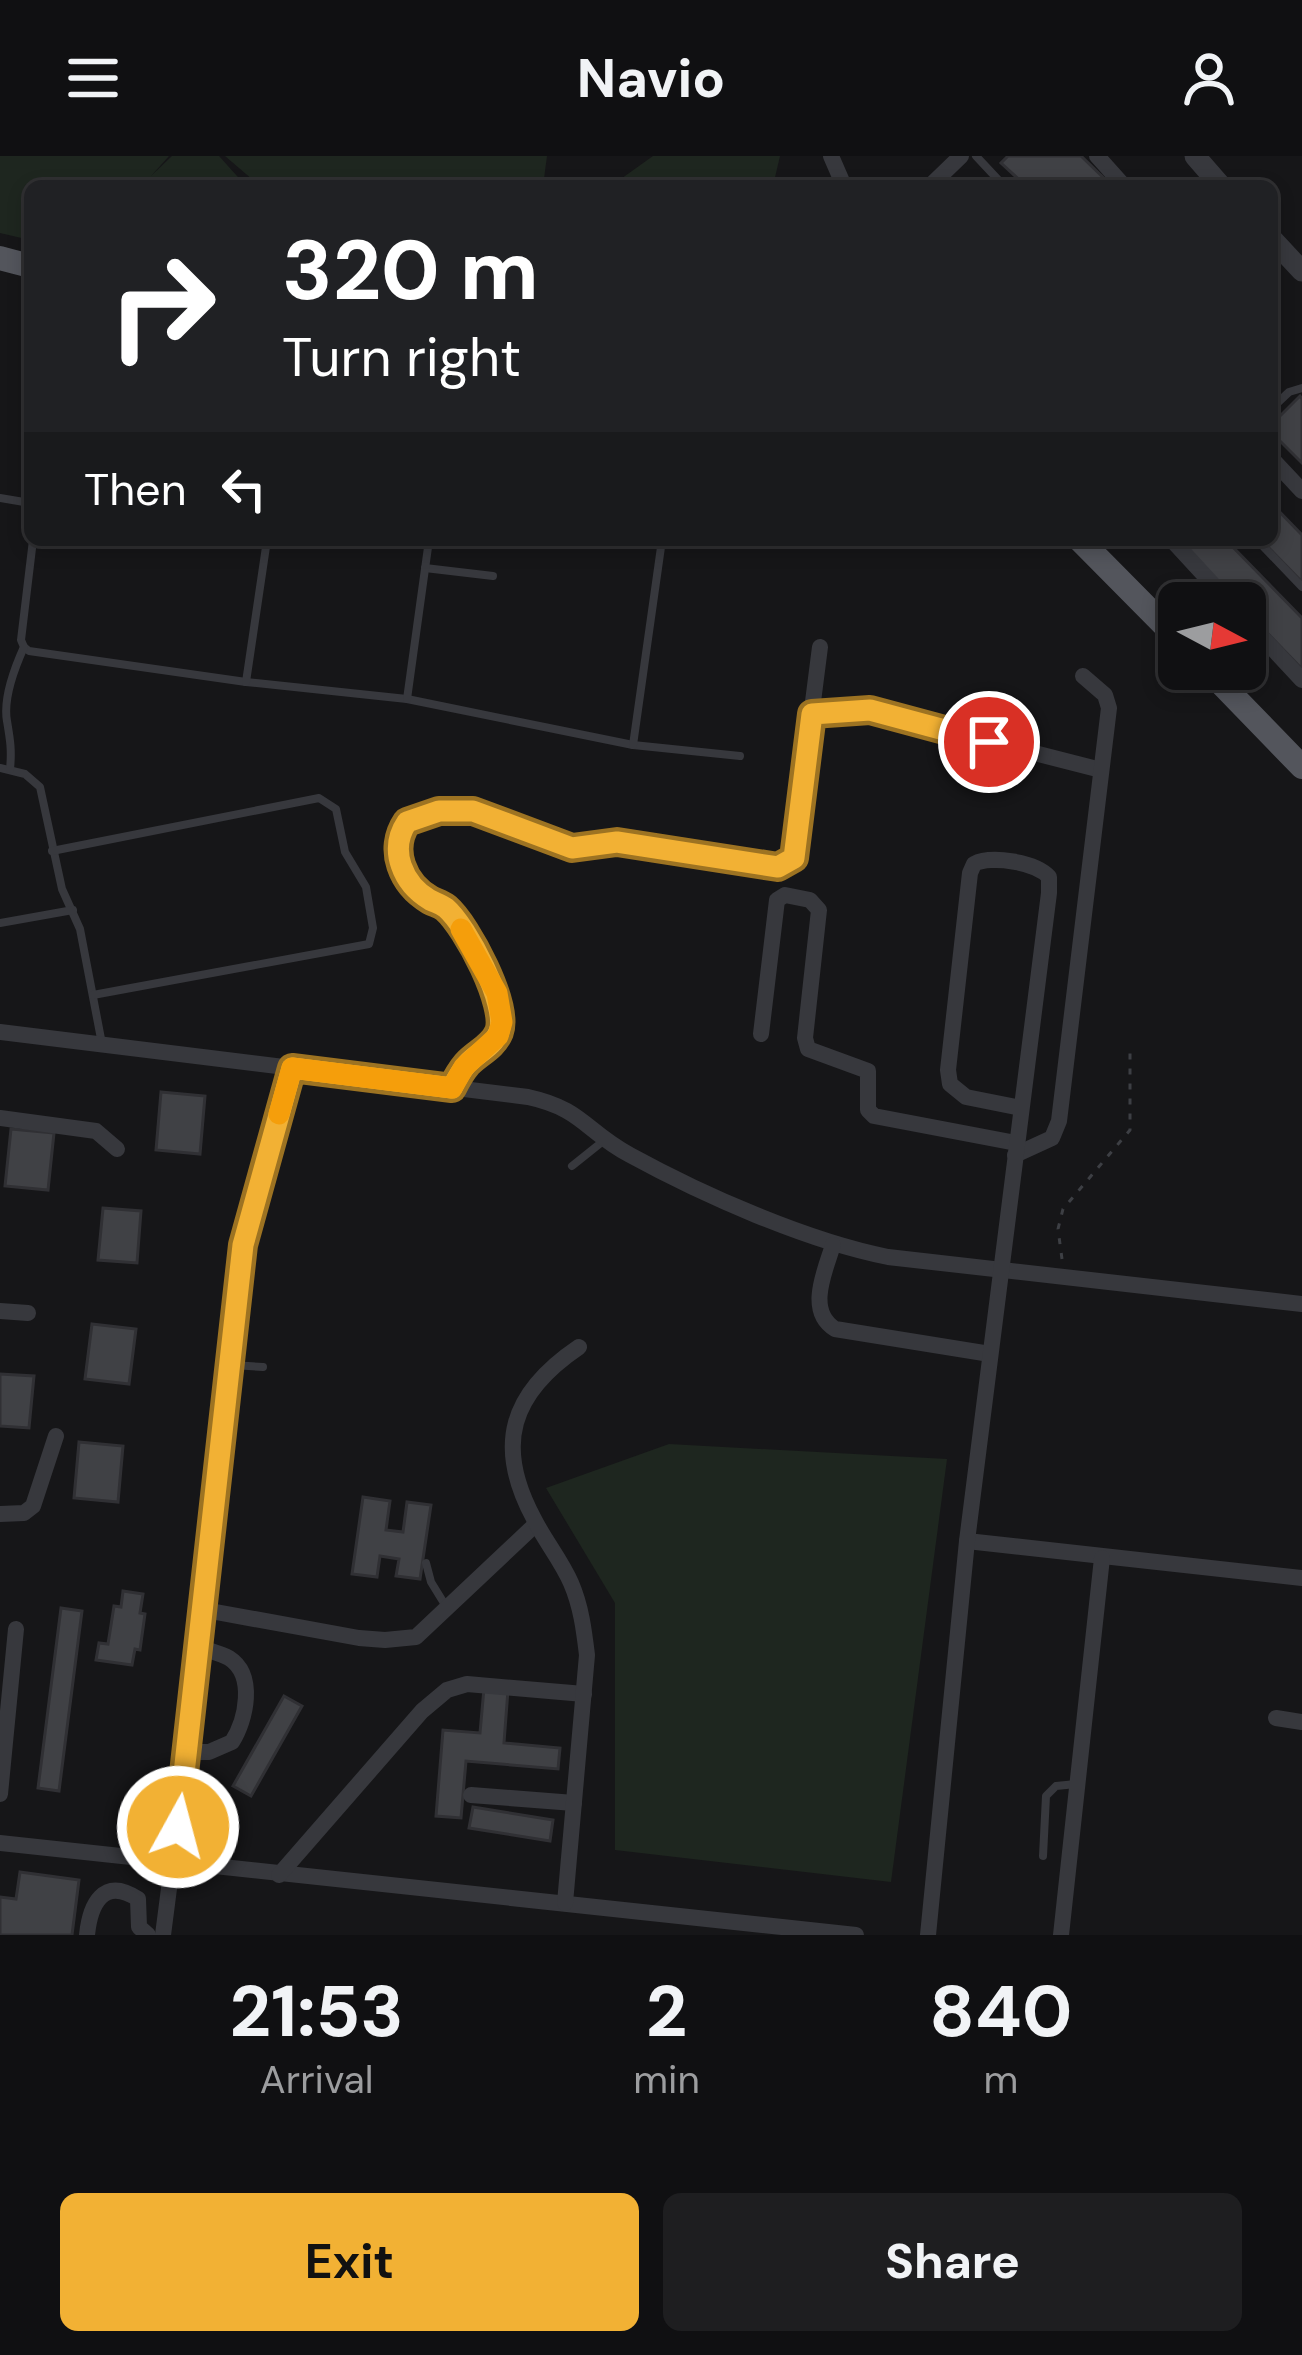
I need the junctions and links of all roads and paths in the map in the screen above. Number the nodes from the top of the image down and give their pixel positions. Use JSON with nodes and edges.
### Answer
{"nodes":[{"id":1,"x":961,"y":156,"type":"edge"},
{"id":2,"x":976,"y":156,"type":"edge"},
{"id":3,"x":1097,"y":156,"type":"edge"},
{"id":4,"x":1195,"y":156,"type":"edge"},
{"id":5,"x":936,"y":180,"type":"edge"},
{"id":6,"x":998,"y":180,"type":"edge"},
{"id":7,"x":1119,"y":180,"type":"edge"},
{"id":8,"x":1216,"y":180,"type":"edge"},
{"id":9,"x":1278,"y":245,"type":"edge"},
{"id":10,"x":1302,"y":271,"type":"edge"},
{"id":11,"x":1279,"y":481,"type":"edge"},
{"id":12,"x":1302,"y":491,"type":"edge"},
{"id":13,"x":32,"y":546,"type":"edge"},
{"id":14,"x":266,"y":546,"type":"edge"},
{"id":15,"x":428,"y":546,"type":"edge"},
{"id":16,"x":661,"y":546,"type":"edge"},
{"id":17,"x":1086,"y":546,"type":"edge"},
{"id":18,"x":1178,"y":546,"type":"edge"},
{"id":19,"x":1263,"y":546,"type":"edge"},
{"id":20,"x":425,"y":568,"type":"junction"},
{"id":21,"x":493,"y":576,"type":"dead end"},
{"id":22,"x":1211,"y":582,"type":"edge"},
{"id":23,"x":1302,"y":587,"type":"edge"},
{"id":24,"x":1158,"y":619,"type":"edge"},
{"id":25,"x":1266,"y":641,"type":"edge"},
{"id":26,"x":24,"y":646,"type":"junction"},
{"id":27,"x":820,"y":647,"type":"dead end"},
{"id":28,"x":1083,"y":676,"type":"dead end"},
{"id":29,"x":1302,"y":680,"type":"edge"},
{"id":30,"x":246,"y":682,"type":"junction"},
{"id":31,"x":1227,"y":690,"type":"edge"},
{"id":32,"x":406,"y":699,"type":"junction"},
{"id":33,"x":812,"y":714,"type":"junction"},
{"id":34,"x":633,"y":745,"type":"junction"},
{"id":35,"x":740,"y":756,"type":"dead end"},
{"id":36,"x":1302,"y":767,"type":"edge"},
{"id":37,"x":5,"y":768,"type":"edge"},
{"id":38,"x":1101,"y":770,"type":"junction"},
{"id":39,"x":52,"y":851,"type":"junction"},
{"id":40,"x":73,"y":910,"type":"junction"},
{"id":41,"x":0,"y":923,"type":"edge"},
{"id":42,"x":93,"y":995,"type":"junction"},
{"id":43,"x":0,"y":1032,"type":"edge"},
{"id":44,"x":761,"y":1034,"type":"dead end"},
{"id":45,"x":102,"y":1044,"type":"junction"},
{"id":46,"x":1130,"y":1050,"type":"dead end"},
{"id":47,"x":292,"y":1068,"type":"junction"},
{"id":48,"x":452,"y":1088,"type":"junction"},
{"id":49,"x":1021,"y":1108,"type":"junction"},
{"id":50,"x":0,"y":1118,"type":"edge"},
{"id":51,"x":604,"y":1141,"type":"junction"},
{"id":52,"x":117,"y":1149,"type":"dead end"},
{"id":53,"x":1015,"y":1149,"type":"junction"},
{"id":54,"x":572,"y":1166,"type":"dead end"},
{"id":55,"x":832,"y":1245,"type":"junction"},
{"id":56,"x":1000,"y":1270,"type":"junction"},
{"id":57,"x":1065,"y":1278,"type":"junction"},
{"id":58,"x":1302,"y":1295,"type":"edge"},
{"id":59,"x":1301,"y":1304,"type":"edge"},
{"id":60,"x":0,"y":1310,"type":"edge"},
{"id":61,"x":28,"y":1313,"type":"dead end"},
{"id":62,"x":579,"y":1347,"type":"dead end"},
{"id":63,"x":990,"y":1354,"type":"junction"},
{"id":64,"x":230,"y":1364,"type":"junction"},
{"id":65,"x":263,"y":1367,"type":"dead end"},
{"id":66,"x":56,"y":1436,"type":"dead end"},
{"id":67,"x":0,"y":1514,"type":"edge"},
{"id":68,"x":536,"y":1524,"type":"junction"},
{"id":69,"x":967,"y":1541,"type":"junction"},
{"id":70,"x":1102,"y":1558,"type":"junction"},
{"id":71,"x":426,"y":1563,"type":"dead end"},
{"id":72,"x":1302,"y":1578,"type":"edge"},
{"id":73,"x":448,"y":1609,"type":"junction"},
{"id":74,"x":205,"y":1610,"type":"junction"},
{"id":75,"x":16,"y":1629,"type":"dead end"},
{"id":76,"x":200,"y":1647,"type":"junction"},
{"id":77,"x":584,"y":1694,"type":"junction"},
{"id":78,"x":1276,"y":1718,"type":"dead end"},
{"id":79,"x":1302,"y":1722,"type":"edge"},
{"id":80,"x":187,"y":1752,"type":"junction"},
{"id":81,"x":1077,"y":1784,"type":"junction"},
{"id":82,"x":0,"y":1795,"type":"edge"},
{"id":83,"x":471,"y":1795,"type":"dead end"},
{"id":84,"x":574,"y":1803,"type":"junction"},
{"id":85,"x":0,"y":1843,"type":"edge"},
{"id":86,"x":1043,"y":1856,"type":"dead end"},
{"id":87,"x":174,"y":1864,"type":"junction"},
{"id":88,"x":279,"y":1875,"type":"junction"},
{"id":89,"x":565,"y":1903,"type":"junction"},
{"id":90,"x":87,"y":1935,"type":"edge"},
{"id":91,"x":148,"y":1935,"type":"edge"},
{"id":92,"x":163,"y":1935,"type":"edge"},
{"id":93,"x":856,"y":1935,"type":"edge"},
{"id":94,"x":928,"y":1935,"type":"edge"},
{"id":95,"x":1061,"y":1935,"type":"edge"}],
"edges":[{"from":1,"to":5,"type":"street"},
{"from":2,"to":6,"type":"lane"},
{"from":3,"to":7,"type":"street"},
{"from":4,"to":8,"type":"street"},
{"from":9,"to":10,"type":"street"},
{"from":11,"to":12,"type":"street"},
{"from":13,"to":26,"type":"lane"},
{"from":14,"to":30,"type":"lane"},
{"from":15,"to":20,"type":"lane"},
{"from":16,"to":34,"type":"lane"},
{"from":17,"to":24,"type":"main road"},
{"from":18,"to":22,"type":"street"},
{"from":19,"to":23,"type":"lane"},
{"from":20,"to":21,"type":"lane"},
{"from":20,"to":32,"type":"lane"},
{"from":25,"to":29,"type":"street"},
{"from":26,"to":30,"type":"lane"},
{"from":26,"to":37,"type":"lane"},
{"from":27,"to":33,"type":"street"},
{"from":28,"to":38,"type":"street"},
{"from":30,"to":32,"type":"lane"},
{"from":31,"to":36,"type":"main road"},
{"from":32,"to":34,"type":"lane"},
{"from":33,"to":38,"type":"street"},
{"from":33,"to":48,"type":"street"},
{"from":34,"to":35,"type":"lane"},
{"from":37,"to":39,"type":"lane"},
{"from":38,"to":53,"type":"street"},
{"from":39,"to":40,"type":"lane"},
{"from":39,"to":42,"type":"lane"},
{"from":40,"to":41,"type":"lane"},
{"from":40,"to":42,"type":"lane"},
{"from":42,"to":45,"type":"lane"},
{"from":43,"to":45,"type":"street"},
{"from":44,"to":53,"type":"street"},
{"from":45,"to":47,"type":"street"},
{"from":46,"to":57,"type":"path"},
{"from":47,"to":48,"type":"street"},
{"from":47,"to":64,"type":"street"},
{"from":48,"to":51,"type":"street"},
{"from":49,"to":49,"type":"street"},
{"from":49,"to":53,"type":"street"},
{"from":50,"to":52,"type":"street"},
{"from":51,"to":54,"type":"lane"},
{"from":51,"to":55,"type":"street"},
{"from":53,"to":56,"type":"street"},
{"from":55,"to":56,"type":"street"},
{"from":55,"to":63,"type":"street"},
{"from":56,"to":57,"type":"street"},
{"from":56,"to":63,"type":"street"},
{"from":57,"to":59,"type":"street"},
{"from":58,"to":59,"type":"street"},
{"from":60,"to":61,"type":"street"},
{"from":62,"to":68,"type":"street"},
{"from":63,"to":69,"type":"street"},
{"from":64,"to":65,"type":"lane"},
{"from":64,"to":74,"type":"street"},
{"from":66,"to":67,"type":"street"},
{"from":68,"to":73,"type":"street"},
{"from":68,"to":77,"type":"street"},
{"from":69,"to":70,"type":"street"},
{"from":69,"to":94,"type":"street"},
{"from":70,"to":72,"type":"street"},
{"from":70,"to":81,"type":"street"},
{"from":71,"to":73,"type":"lane"},
{"from":73,"to":74,"type":"street"},
{"from":74,"to":76,"type":"street"},
{"from":75,"to":82,"type":"street"},
{"from":76,"to":80,"type":"street"},
{"from":76,"to":80,"type":"street"},
{"from":77,"to":84,"type":"street"},
{"from":77,"to":88,"type":"street"},
{"from":78,"to":79,"type":"street"},
{"from":80,"to":87,"type":"street"},
{"from":81,"to":86,"type":"lane"},
{"from":81,"to":95,"type":"street"},
{"from":83,"to":84,"type":"street"},
{"from":84,"to":89,"type":"street"},
{"from":85,"to":87,"type":"street"},
{"from":87,"to":88,"type":"street"},
{"from":87,"to":92,"type":"street"},
{"from":88,"to":89,"type":"street"},
{"from":89,"to":93,"type":"street"},
{"from":90,"to":91,"type":"street"}]}
